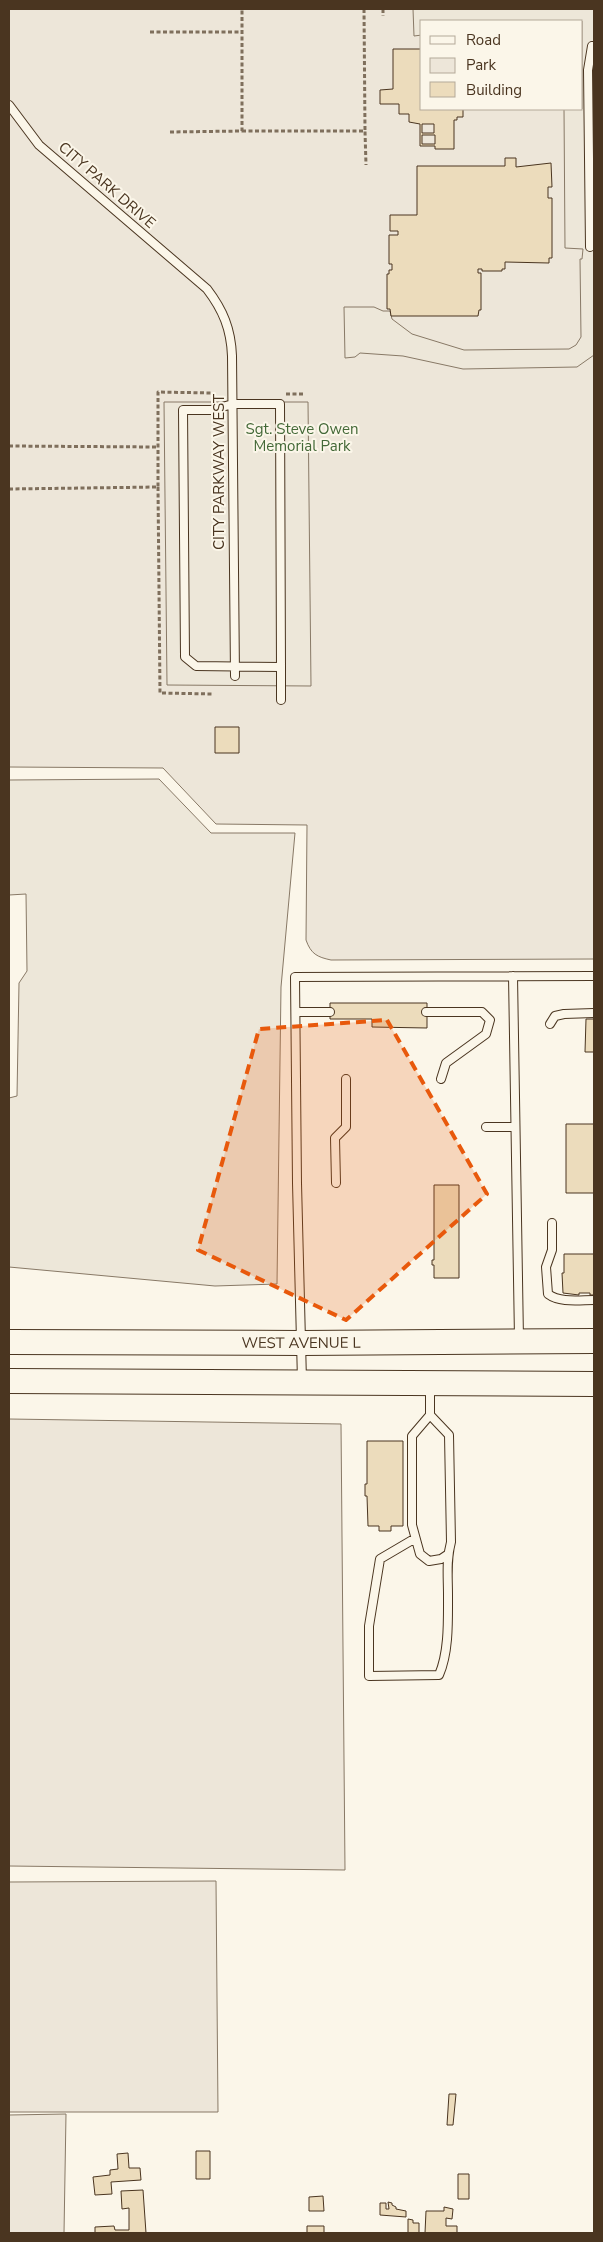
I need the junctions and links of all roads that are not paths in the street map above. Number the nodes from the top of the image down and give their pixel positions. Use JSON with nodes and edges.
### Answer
{"nodes":[{"id":1,"x":592,"y":46,"type":"dead end"},
{"id":2,"x":591,"y":70,"type":"edge"},
{"id":3,"x":594,"y":83,"type":"edge"},
{"id":4,"x":9,"y":105,"type":"edge"},
{"id":5,"x":592,"y":222,"type":"edge"},
{"id":6,"x":590,"y":247,"type":"dead end"},
{"id":7,"x":195,"y":279,"type":"joint"},
{"id":8,"x":233,"y":404,"type":"junction"},
{"id":9,"x":234,"y":666,"type":"junction"},
{"id":10,"x":281,"y":667,"type":"junction"},
{"id":11,"x":235,"y":676,"type":"dead end"},
{"id":12,"x":281,"y":700,"type":"dead end"},
{"id":13,"x":513,"y":976,"type":"junction"},
{"id":14,"x":594,"y":976,"type":"edge"},
{"id":15,"x":296,"y":1012,"type":"junction"},
{"id":16,"x":330,"y":1012,"type":"dead end"},
{"id":17,"x":426,"y":1012,"type":"dead end"},
{"id":18,"x":594,"y":1013,"type":"edge"},
{"id":19,"x":550,"y":1024,"type":"dead end"},
{"id":20,"x":346,"y":1079,"type":"dead end"},
{"id":21,"x":441,"y":1079,"type":"dead end"},
{"id":22,"x":486,"y":1127,"type":"dead end"},
{"id":23,"x":514,"y":1127,"type":"junction"},
{"id":24,"x":336,"y":1183,"type":"dead end"},
{"id":25,"x":552,"y":1223,"type":"dead end"},
{"id":26,"x":594,"y":1300,"type":"edge"},
{"id":27,"x":519,"y":1341,"type":"junction"},
{"id":28,"x":594,"y":1341,"type":"edge"},
{"id":29,"x":9,"y":1342,"type":"edge"},
{"id":30,"x":302,"y":1343,"type":"junction"},
{"id":31,"x":9,"y":1381,"type":"edge"},
{"id":32,"x":302,"y":1383,"type":"junction"},
{"id":33,"x":430,"y":1383,"type":"junction"},
{"id":34,"x":594,"y":1384,"type":"edge"},
{"id":35,"x":430,"y":1415,"type":"junction"},
{"id":36,"x":414,"y":1539,"type":"junction"},
{"id":37,"x":447,"y":1555,"type":"junction"}],
"edges":[{"from":1,"to":2,"type":"lane"},
{"from":2,"to":3,"type":"lane"},
{"from":2,"to":5,"type":"lane"},
{"from":4,"to":7,"type":"lane","name":"CITY PARK DRIVE"},
{"from":5,"to":6,"type":"lane"},
{"from":7,"to":8,"type":"lane","name":"CITY PARKWAY WEST"},
{"from":8,"to":9,"type":"lane","name":"CITY PARKWAY WEST"},
{"from":8,"to":9,"type":"lane"},
{"from":8,"to":10,"type":"lane"},
{"from":9,"to":10,"type":"lane"},
{"from":9,"to":11,"type":"lane","name":"CITY PARKWAY WEST"},
{"from":10,"to":12,"type":"lane"},
{"from":13,"to":14,"type":"lane"},
{"from":13,"to":15,"type":"lane"},
{"from":13,"to":23,"type":"lane"},
{"from":15,"to":16,"type":"lane"},
{"from":15,"to":30,"type":"lane"},
{"from":17,"to":21,"type":"lane"},
{"from":18,"to":19,"type":"lane"},
{"from":20,"to":24,"type":"lane"},
{"from":22,"to":23,"type":"lane"},
{"from":23,"to":27,"type":"lane"},
{"from":25,"to":26,"type":"lane"},
{"from":27,"to":28,"type":"main road","name":"WEST AVENUE L"},
{"from":27,"to":30,"type":"main road","name":"WEST AVENUE L"},
{"from":29,"to":30,"type":"main road","name":"WEST AVENUE L"},
{"from":30,"to":32,"type":"lane"},
{"from":31,"to":32,"type":"main road"},
{"from":32,"to":33,"type":"main road"},
{"from":33,"to":34,"type":"main road"},
{"from":33,"to":35,"type":"lane"},
{"from":35,"to":36,"type":"lane"},
{"from":35,"to":37,"type":"lane"},
{"from":36,"to":37,"type":"lane"},
{"from":36,"to":37,"type":"lane"}]}
